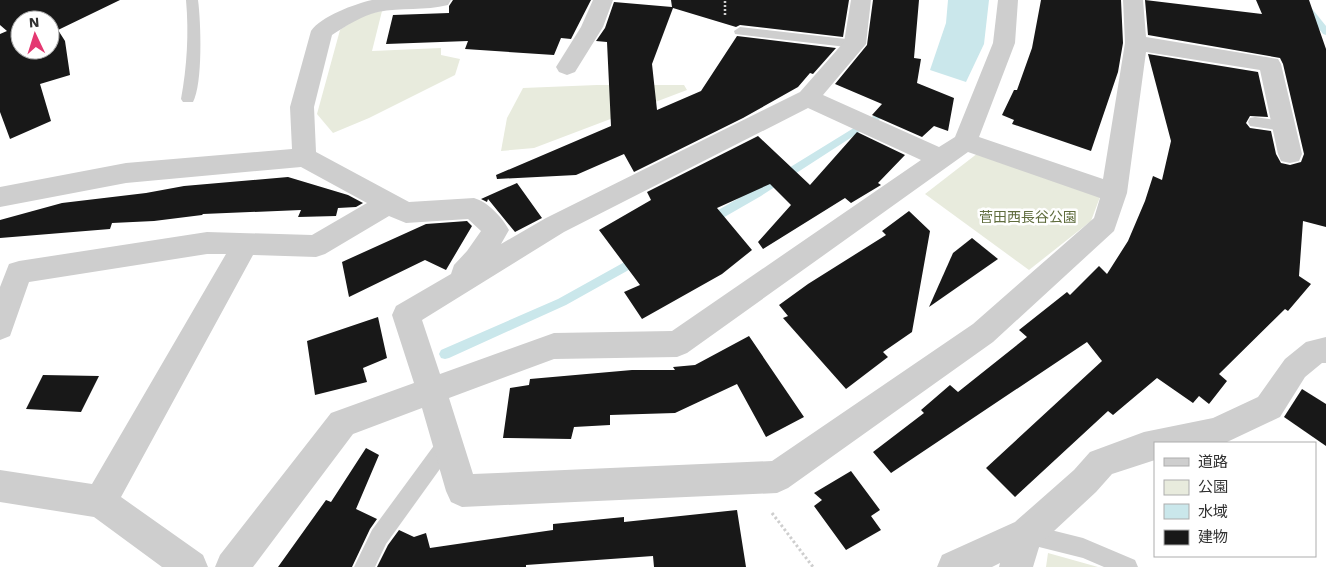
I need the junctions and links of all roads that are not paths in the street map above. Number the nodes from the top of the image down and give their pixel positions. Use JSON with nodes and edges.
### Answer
{"nodes":[{"id":1,"x":192,"y":0,"type":"edge"},
{"id":2,"x":441,"y":0,"type":"edge"},
{"id":3,"x":602,"y":0,"type":"edge"},
{"id":4,"x":861,"y":0,"type":"edge"},
{"id":5,"x":1008,"y":0,"type":"edge"},
{"id":6,"x":1133,"y":0,"type":"edge"},
{"id":7,"x":740,"y":30,"type":"dead end"},
{"id":8,"x":1136,"y":43,"type":"junction"},
{"id":9,"x":855,"y":44,"type":"junction"},
{"id":10,"x":567,"y":67,"type":"dead end"},
{"id":11,"x":808,"y":98,"type":"junction"},
{"id":12,"x":188,"y":99,"type":"dead end"},
{"id":13,"x":1255,"y":122,"type":"dead end"},
{"id":14,"x":1284,"y":126,"type":"junction"},
{"id":15,"x":965,"y":142,"type":"junction"},
{"id":16,"x":1290,"y":154,"type":"dead end"},
{"id":17,"x":304,"y":157,"type":"junction"},
{"id":18,"x":940,"y":158,"type":"junction"},
{"id":19,"x":1114,"y":193,"type":"junction"},
{"id":20,"x":0,"y":197,"type":"edge"},
{"id":21,"x":387,"y":204,"type":"junction"},
{"id":22,"x":246,"y":244,"type":"junction"},
{"id":23,"x":448,"y":291,"type":"junction"},
{"id":24,"x":0,"y":327,"type":"edge"},
{"id":25,"x":1326,"y":350,"type":"edge"},
{"id":26,"x":431,"y":392,"type":"junction"},
{"id":27,"x":448,"y":442,"type":"junction"},
{"id":28,"x":1167,"y":442,"type":"edge"},
{"id":29,"x":1154,"y":445,"type":"edge"},
{"id":30,"x":0,"y":486,"type":"edge"},
{"id":31,"x":100,"y":502,"type":"junction"},
{"id":32,"x":1027,"y":534,"type":"junction"},
{"id":33,"x":191,"y":567,"type":"edge"},
{"id":34,"x":232,"y":567,"type":"edge"},
{"id":35,"x":364,"y":567,"type":"edge"},
{"id":36,"x":954,"y":567,"type":"edge"},
{"id":37,"x":1016,"y":567,"type":"edge"},
{"id":38,"x":1128,"y":567,"type":"edge"}],
"edges":[{"from":1,"to":12,"type":"lane"},
{"from":2,"to":17,"type":"street"},
{"from":3,"to":10,"type":"street"},
{"from":4,"to":9,"type":"street"},
{"from":5,"to":15,"type":"street"},
{"from":6,"to":8,"type":"street"},
{"from":7,"to":9,"type":"lane"},
{"from":8,"to":14,"type":"street"},
{"from":8,"to":19,"type":"street"},
{"from":9,"to":11,"type":"street"},
{"from":11,"to":18,"type":"street"},
{"from":11,"to":23,"type":"street"},
{"from":13,"to":14,"type":"lane"},
{"from":14,"to":16,"type":"street"},
{"from":15,"to":18,"type":"street"},
{"from":15,"to":19,"type":"street"},
{"from":17,"to":20,"type":"street"},
{"from":17,"to":21,"type":"street"},
{"from":18,"to":26,"type":"street"},
{"from":19,"to":27,"type":"street"},
{"from":21,"to":22,"type":"street"},
{"from":21,"to":23,"type":"street"},
{"from":22,"to":24,"type":"street"},
{"from":22,"to":31,"type":"street"},
{"from":23,"to":26,"type":"street"},
{"from":25,"to":28,"type":"street"},
{"from":26,"to":27,"type":"street"},
{"from":26,"to":34,"type":"street"},
{"from":27,"to":35,"type":"lane"},
{"from":29,"to":32,"type":"street"},
{"from":30,"to":31,"type":"street"},
{"from":31,"to":33,"type":"street"},
{"from":32,"to":36,"type":"street"},
{"from":32,"to":37,"type":"street"},
{"from":32,"to":38,"type":"lane"}]}
